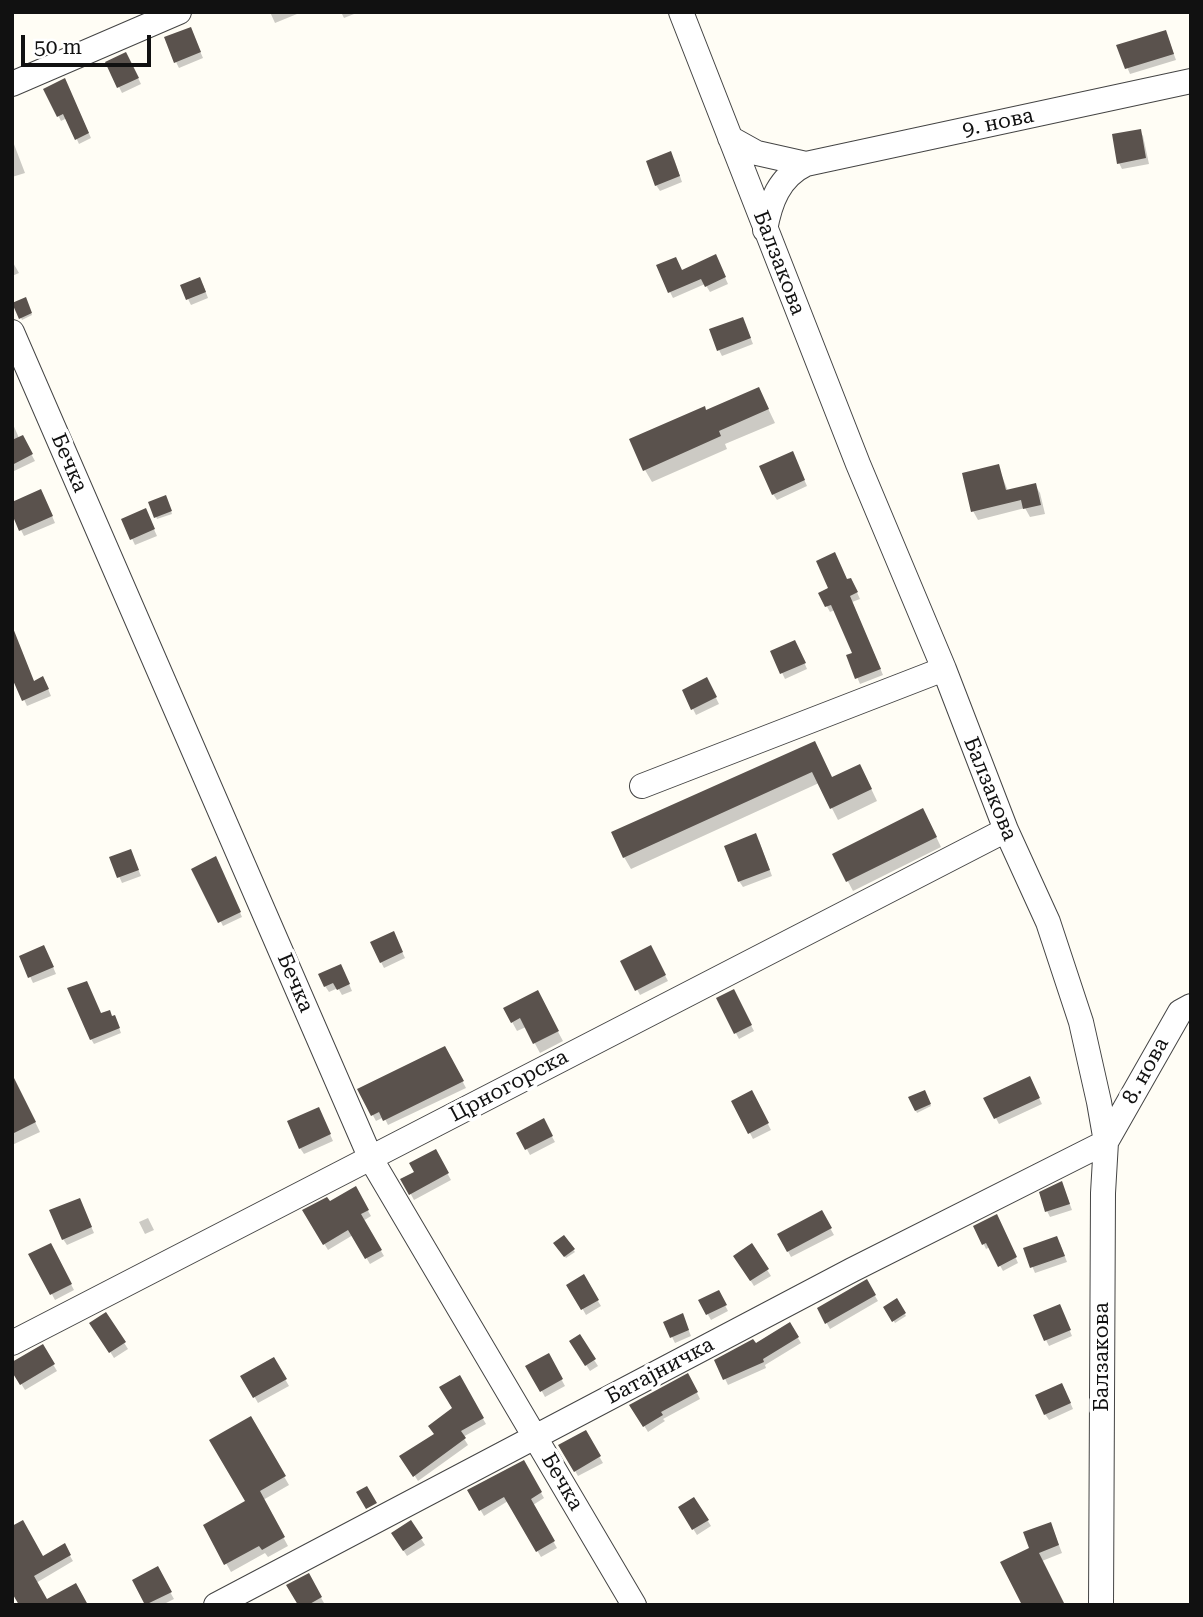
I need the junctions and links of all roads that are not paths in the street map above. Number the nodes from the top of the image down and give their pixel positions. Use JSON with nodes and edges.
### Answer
{"nodes":[{"id":1,"x":179,"y":12,"type":"edge"},
{"id":2,"x":681,"y":12,"type":"edge"},
{"id":3,"x":1191,"y":81,"type":"edge"},
{"id":4,"x":12,"y":84,"type":"edge"},
{"id":5,"x":730,"y":138,"type":"junction"},
{"id":6,"x":806,"y":164,"type":"junction"},
{"id":7,"x":765,"y":230,"type":"junction"},
{"id":8,"x":12,"y":332,"type":"edge"},
{"id":9,"x":944,"y":669,"type":"junction"},
{"id":10,"x":642,"y":786,"type":"dead end"},
{"id":11,"x":1006,"y":830,"type":"junction"},
{"id":12,"x":1191,"y":1006,"type":"edge"},
{"id":13,"x":1106,"y":1142,"type":"junction"},
{"id":14,"x":371,"y":1159,"type":"junction"},
{"id":15,"x":12,"y":1343,"type":"edge"},
{"id":16,"x":536,"y":1437,"type":"junction"},
{"id":17,"x":216,"y":1605,"type":"edge"},
{"id":18,"x":634,"y":1605,"type":"edge"},
{"id":19,"x":1101,"y":1605,"type":"edge"}],
"edges":[{"from":1,"to":4,"type":"street"},
{"from":2,"to":5,"type":"street","name":"Балзакова"},
{"from":3,"to":6,"type":"street","name":"9. нова"},
{"from":5,"to":6,"type":"street","name":"9. нова"},
{"from":5,"to":7,"type":"street","name":"Балзакова"},
{"from":6,"to":7,"type":"street"},
{"from":7,"to":9,"type":"street","name":"Балзакова"},
{"from":8,"to":14,"type":"street","name":"Бечка"},
{"from":9,"to":10,"type":"street"},
{"from":9,"to":11,"type":"street","name":"Балзакова"},
{"from":11,"to":13,"type":"street","name":"Балзакова"},
{"from":11,"to":14,"type":"street","name":"Црногорска"},
{"from":12,"to":13,"type":"street","name":"8. нова"},
{"from":13,"to":16,"type":"street","name":"Батајничка"},
{"from":13,"to":19,"type":"street","name":"Балзакова"},
{"from":14,"to":15,"type":"street","name":"Црногорска"},
{"from":14,"to":16,"type":"street","name":"Бечка"},
{"from":16,"to":17,"type":"street","name":"Батајничка"},
{"from":16,"to":18,"type":"street","name":"Бечка"}]}
